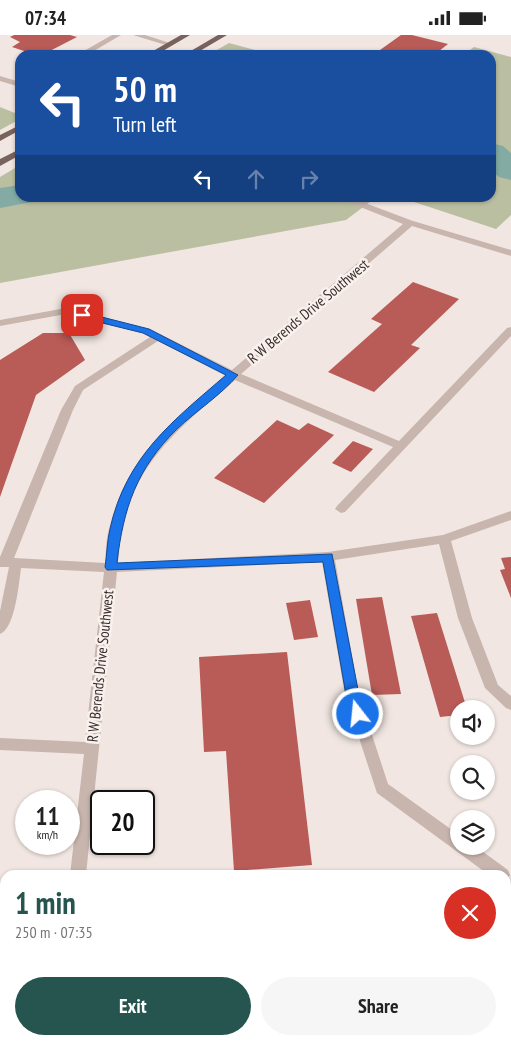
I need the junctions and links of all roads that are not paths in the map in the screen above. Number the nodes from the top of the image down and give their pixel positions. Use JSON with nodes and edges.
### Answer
{"nodes":[{"id":1,"x":117,"y":35,"type":"edge"},
{"id":2,"x":137,"y":35,"type":"edge"},
{"id":3,"x":186,"y":35,"type":"edge"},
{"id":4,"x":223,"y":35,"type":"edge"},
{"id":5,"x":169,"y":44,"type":"junction"},
{"id":6,"x":90,"y":50,"type":"edge"},
{"id":7,"x":159,"y":50,"type":"edge"},
{"id":8,"x":197,"y":50,"type":"edge"},
{"id":9,"x":0,"y":78,"type":"edge"},
{"id":10,"x":15,"y":83,"type":"edge"},
{"id":11,"x":15,"y":130,"type":"edge"},
{"id":12,"x":0,"y":138,"type":"edge"},
{"id":13,"x":15,"y":155,"type":"edge"},
{"id":14,"x":0,"y":163,"type":"edge"},
{"id":15,"x":353,"y":202,"type":"edge"},
{"id":16,"x":410,"y":223,"type":"junction"},
{"id":17,"x":511,"y":253,"type":"edge"},
{"id":18,"x":0,"y":323,"type":"edge"},
{"id":19,"x":511,"y":330,"type":"edge"},
{"id":20,"x":158,"y":337,"type":"junction"},
{"id":21,"x":233,"y":375,"type":"junction"},
{"id":22,"x":401,"y":446,"type":"junction"},
{"id":23,"x":341,"y":509,"type":"dead end"},
{"id":24,"x":511,"y":515,"type":"edge"},
{"id":25,"x":444,"y":539,"type":"junction"},
{"id":26,"x":328,"y":557,"type":"junction"},
{"id":27,"x":8,"y":562,"type":"edge"},
{"id":28,"x":111,"y":567,"type":"junction"},
{"id":29,"x":0,"y":629,"type":"edge"},
{"id":30,"x":511,"y":704,"type":"edge"},
{"id":31,"x":0,"y":744,"type":"edge"},
{"id":32,"x":92,"y":748,"type":"junction"},
{"id":33,"x":450,"y":838,"type":"edge"},
{"id":34,"x":474,"y":855,"type":"edge"},
{"id":35,"x":79,"y":870,"type":"edge"},
{"id":36,"x":495,"y":870,"type":"edge"}],
"edges":[{"from":1,"to":6,"type":"street"},
{"from":2,"to":5,"type":"street"},
{"from":3,"to":5,"type":"main road"},
{"from":4,"to":8,"type":"main road"},
{"from":5,"to":7,"type":"main road"},
{"from":9,"to":10,"type":"street"},
{"from":11,"to":12,"type":"main road"},
{"from":13,"to":14,"type":"main road"},
{"from":15,"to":16,"type":"street"},
{"from":16,"to":17,"type":"street"},
{"from":16,"to":21,"type":"street","name":"R W Berends Drive Southwest"},
{"from":18,"to":20,"type":"street"},
{"from":19,"to":22,"type":"street"},
{"from":20,"to":21,"type":"street"},
{"from":20,"to":27,"type":"street"},
{"from":21,"to":22,"type":"street"},
{"from":21,"to":28,"type":"street","name":"R W Berends Drive Southwest"},
{"from":22,"to":23,"type":"street"},
{"from":24,"to":25,"type":"street"},
{"from":25,"to":26,"type":"street"},
{"from":25,"to":30,"type":"street"},
{"from":26,"to":28,"type":"street"},
{"from":26,"to":33,"type":"street"},
{"from":27,"to":28,"type":"street"},
{"from":27,"to":29,"type":"street"},
{"from":28,"to":32,"type":"street","name":"R W Berends Drive Southwest"},
{"from":31,"to":32,"type":"street"},
{"from":32,"to":35,"type":"street","name":"R W Berends Drive Southwest"},
{"from":34,"to":36,"type":"street"}]}
